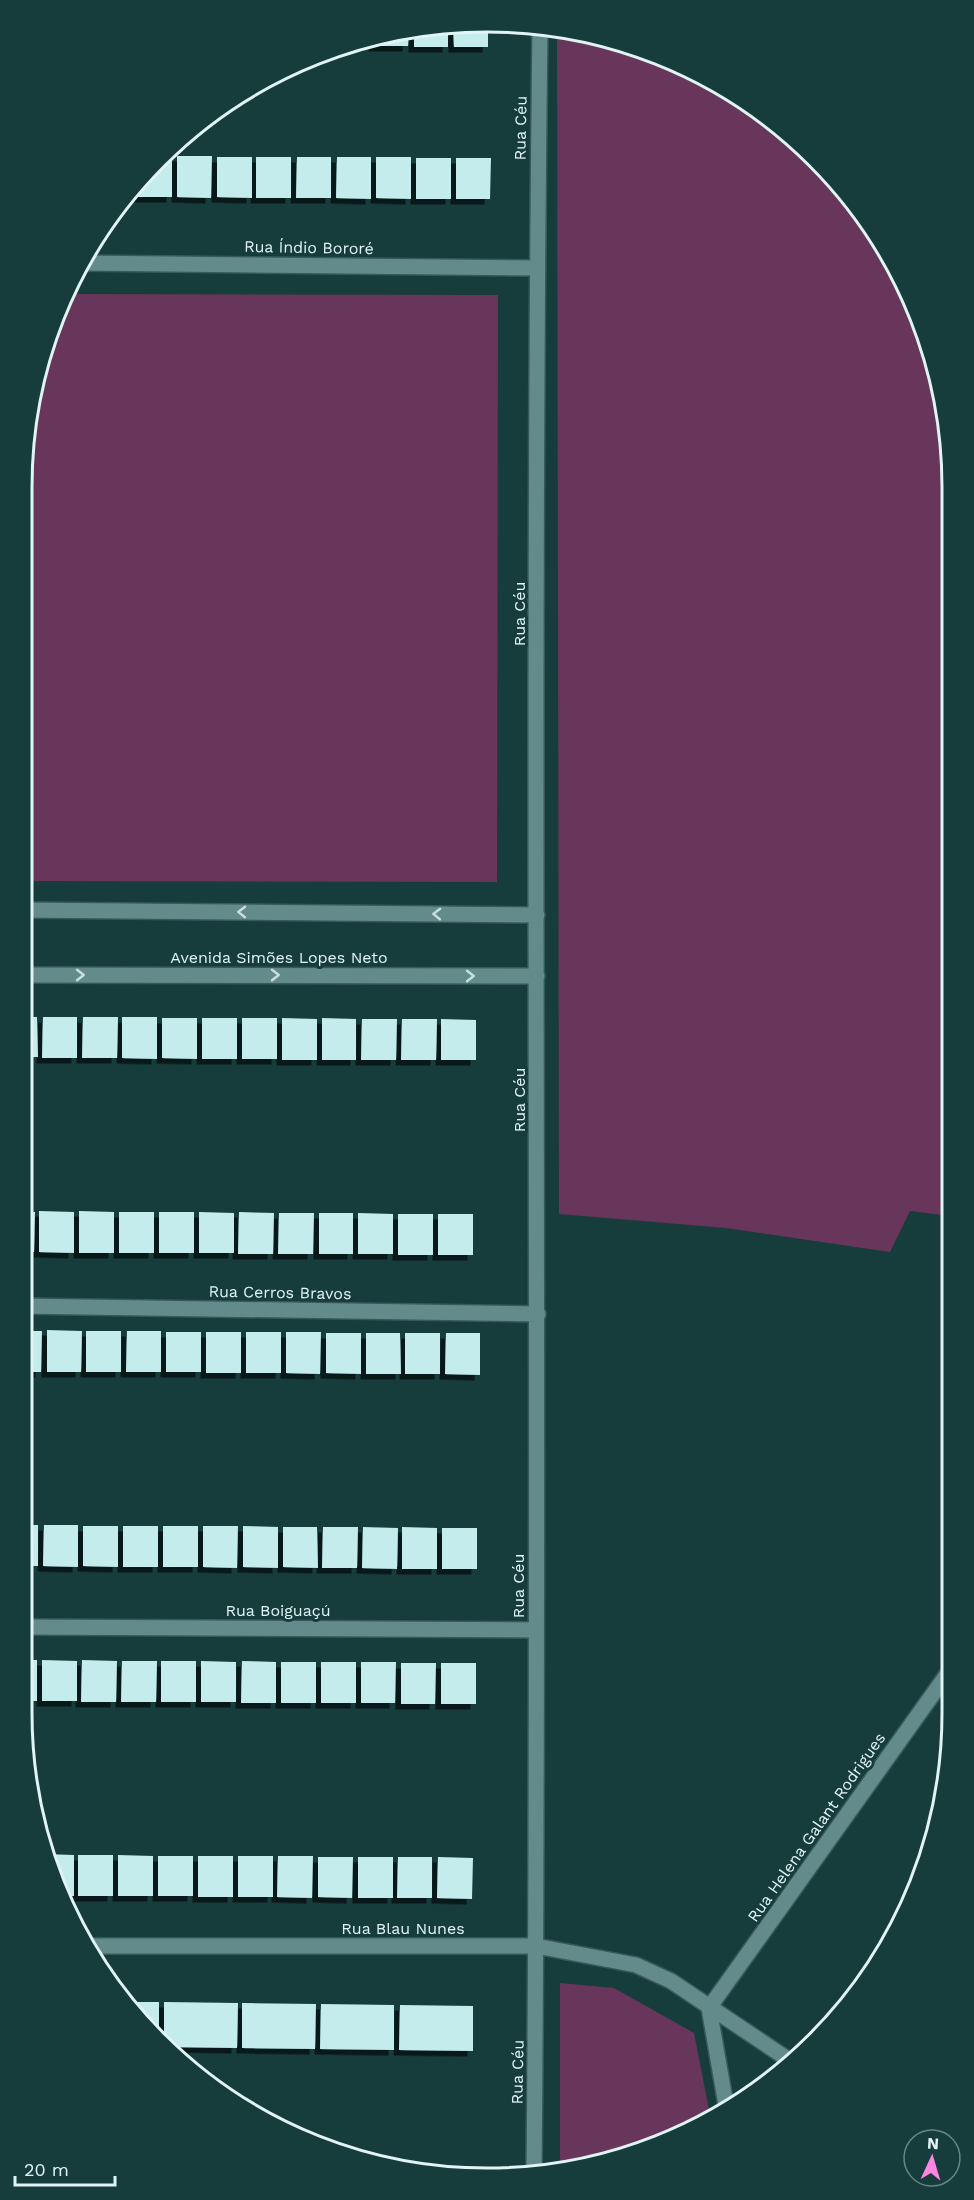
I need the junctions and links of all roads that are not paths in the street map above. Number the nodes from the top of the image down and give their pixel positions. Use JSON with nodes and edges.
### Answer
{"nodes":[{"id":1,"x":540,"y":34,"type":"edge"},
{"id":2,"x":91,"y":263,"type":"edge"},
{"id":3,"x":537,"y":268,"type":"junction"},
{"id":4,"x":32,"y":910,"type":"edge"},
{"id":5,"x":537,"y":915,"type":"junction"},
{"id":6,"x":32,"y":975,"type":"edge"},
{"id":7,"x":537,"y":976,"type":"junction"},
{"id":8,"x":32,"y":1306,"type":"edge"},
{"id":9,"x":538,"y":1314,"type":"junction"},
{"id":10,"x":32,"y":1627,"type":"edge"},
{"id":11,"x":535,"y":1630,"type":"junction"},
{"id":12,"x":942,"y":1681,"type":"edge"},
{"id":13,"x":96,"y":1946,"type":"edge"},
{"id":14,"x":536,"y":1946,"type":"junction"},
{"id":15,"x":709,"y":2008,"type":"junction"},
{"id":16,"x":784,"y":2057,"type":"edge"},
{"id":17,"x":725,"y":2101,"type":"edge"},
{"id":18,"x":534,"y":2166,"type":"edge"}],
"edges":[{"from":1,"to":3,"type":"street","name":"Rua Céu"},
{"from":2,"to":3,"type":"street","name":"Rua Índio Bororé"},
{"from":3,"to":5,"type":"street","name":"Rua Céu"},
{"from":5,"to":4,"type":"street","one_way":true},
{"from":5,"to":7,"type":"street","name":"Rua Céu"},
{"from":6,"to":7,"type":"street","name":"Avenida Simões Lopes Neto","one_way":true},
{"from":7,"to":9,"type":"street","name":"Rua Céu"},
{"from":8,"to":9,"type":"street","name":"Rua Cerros Bravos"},
{"from":9,"to":11,"type":"street","name":"Rua Céu"},
{"from":10,"to":11,"type":"street","name":"Rua Boiguaçú"},
{"from":11,"to":14,"type":"street","name":"Rua Céu"},
{"from":12,"to":15,"type":"street","name":"Rua Helena Galant Rodrigues"},
{"from":13,"to":14,"type":"street","name":"Rua Blau Nunes"},
{"from":14,"to":15,"type":"street","name":"Rua Blau Nunes"},
{"from":14,"to":18,"type":"street","name":"Rua Céu"},
{"from":15,"to":16,"type":"street","name":"Rua Blau Nunes"},
{"from":15,"to":17,"type":"street"}]}
